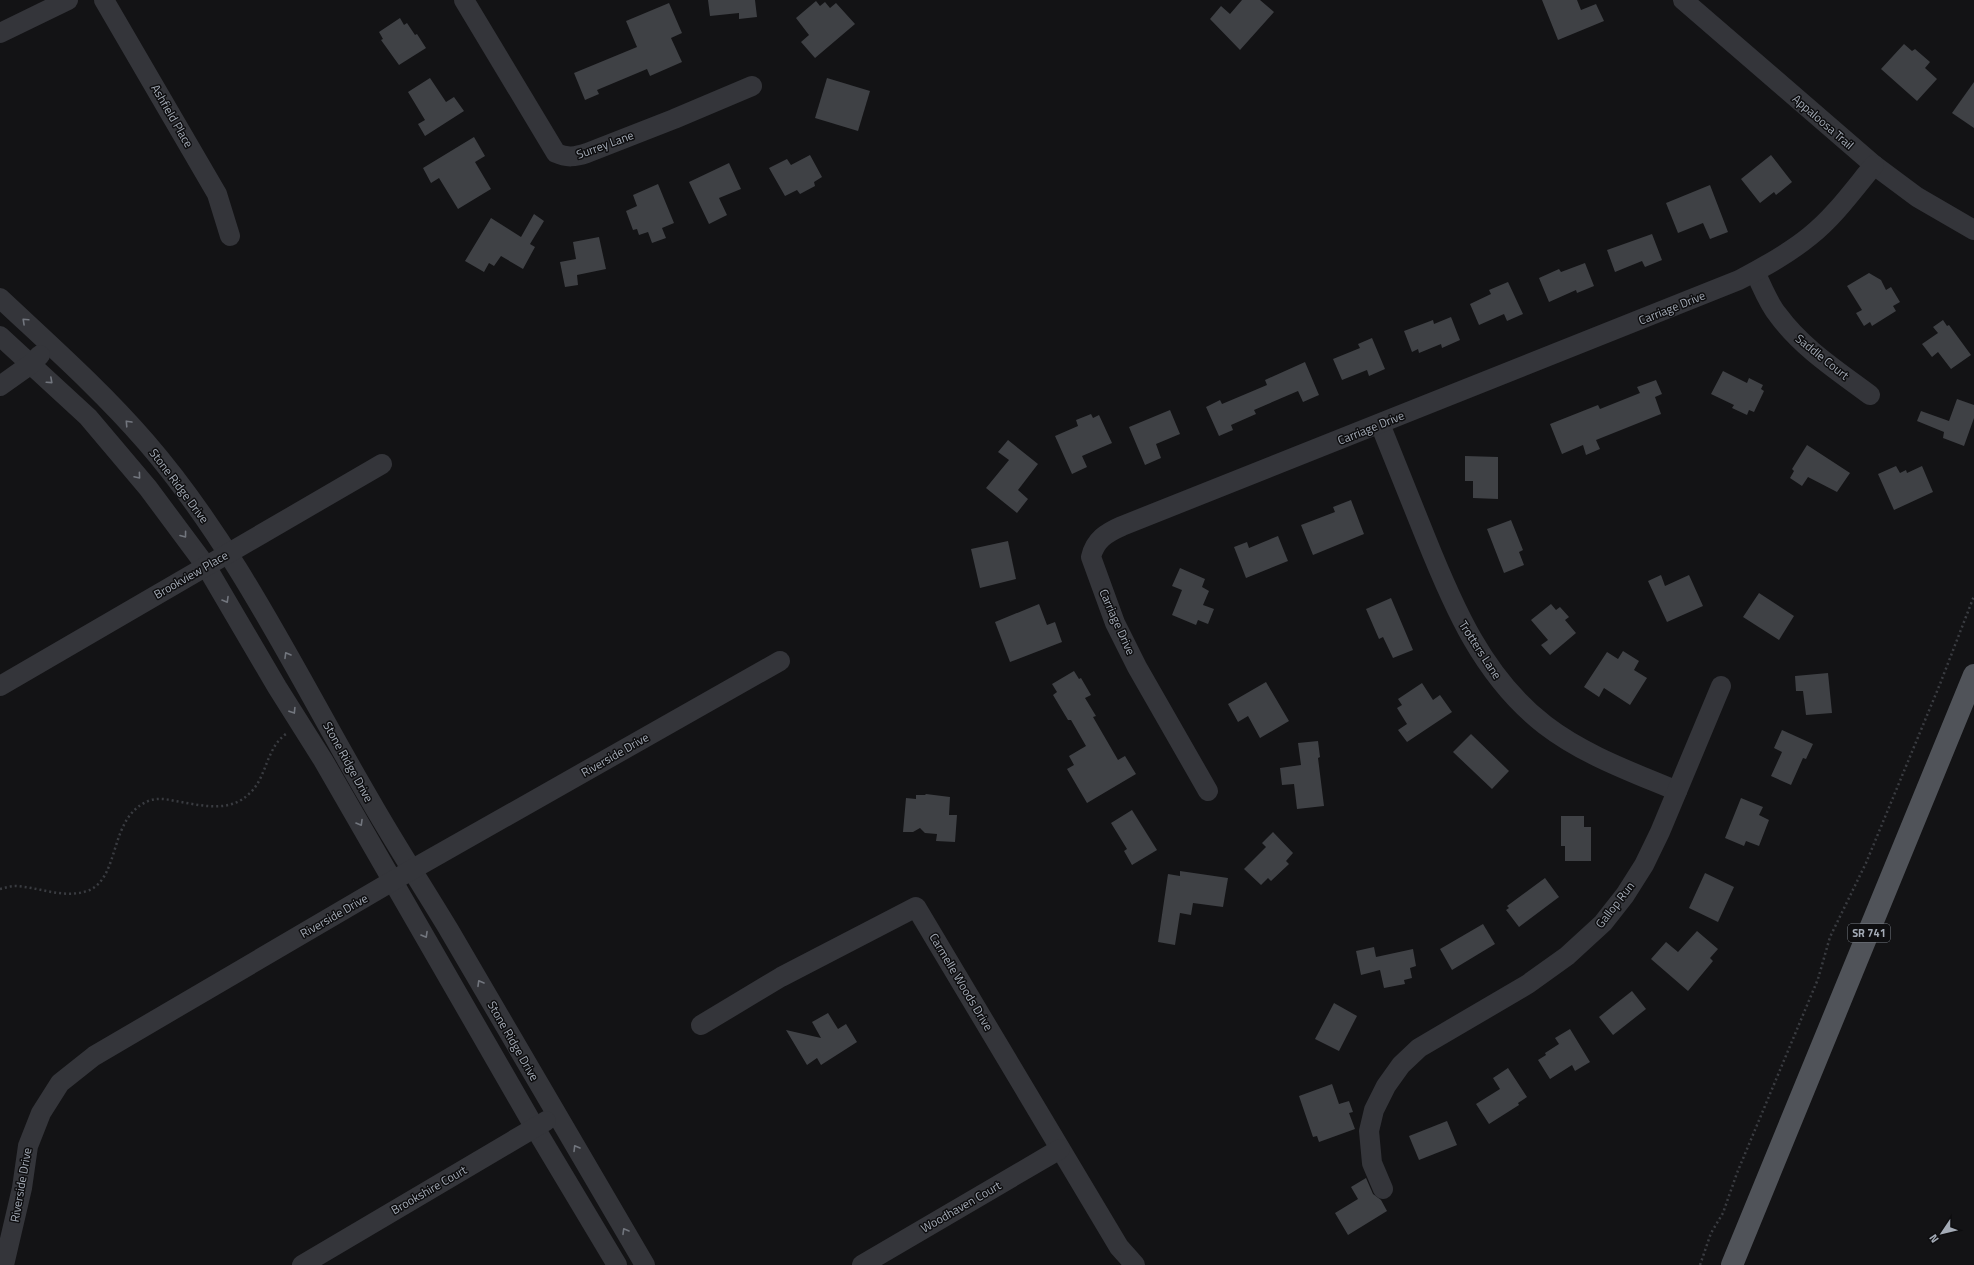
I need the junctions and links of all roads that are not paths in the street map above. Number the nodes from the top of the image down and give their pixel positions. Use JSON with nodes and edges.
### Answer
{"nodes":[{"id":1,"x":68,"y":0,"type":"edge"},
{"id":2,"x":104,"y":0,"type":"edge"},
{"id":3,"x":464,"y":0,"type":"edge"},
{"id":4,"x":1683,"y":0,"type":"edge"},
{"id":5,"x":0,"y":32,"type":"edge"},
{"id":6,"x":752,"y":86,"type":"dead end"},
{"id":7,"x":1874,"y":165,"type":"junction"},
{"id":8,"x":1974,"y":230,"type":"edge"},
{"id":9,"x":230,"y":236,"type":"dead end"},
{"id":10,"x":1755,"y":272,"type":"junction"},
{"id":11,"x":0,"y":298,"type":"edge"},
{"id":12,"x":0,"y":336,"type":"edge"},
{"id":13,"x":49,"y":344,"type":"junction"},
{"id":14,"x":31,"y":364,"type":"junction"},
{"id":15,"x":0,"y":386,"type":"edge"},
{"id":16,"x":1870,"y":396,"type":"dead end"},
{"id":17,"x":1380,"y":424,"type":"junction"},
{"id":18,"x":382,"y":464,"type":"dead end"},
{"id":19,"x":228,"y":554,"type":"junction"},
{"id":20,"x":206,"y":566,"type":"junction"},
{"id":21,"x":780,"y":661,"type":"dead end"},
{"id":22,"x":1974,"y":675,"type":"edge"},
{"id":23,"x":0,"y":686,"type":"edge"},
{"id":24,"x":1721,"y":686,"type":"dead end"},
{"id":25,"x":1208,"y":791,"type":"dead end"},
{"id":26,"x":1677,"y":792,"type":"junction"},
{"id":27,"x":413,"y":869,"type":"junction"},
{"id":28,"x":394,"y":881,"type":"junction"},
{"id":29,"x":701,"y":1025,"type":"dead end"},
{"id":30,"x":556,"y":1114,"type":"junction"},
{"id":31,"x":536,"y":1128,"type":"junction"},
{"id":32,"x":1060,"y":1149,"type":"junction"},
{"id":33,"x":1383,"y":1189,"type":"dead end"},
{"id":34,"x":4,"y":1265,"type":"edge"},
{"id":35,"x":302,"y":1265,"type":"edge"},
{"id":36,"x":617,"y":1265,"type":"edge"},
{"id":37,"x":645,"y":1265,"type":"edge"},
{"id":38,"x":862,"y":1265,"type":"edge"},
{"id":39,"x":1135,"y":1265,"type":"edge"},
{"id":40,"x":1732,"y":1265,"type":"edge"}],
"edges":[{"from":1,"to":5,"type":"street"},
{"from":2,"to":9,"type":"street","name":"Ashfield Place"},
{"from":3,"to":6,"type":"street","name":"Surrey Lane"},
{"from":4,"to":7,"type":"street","name":"Appaloosa Trail"},
{"from":7,"to":8,"type":"street","name":"Appaloosa Trail"},
{"from":7,"to":10,"type":"street","name":"Carriage Drive"},
{"from":10,"to":16,"type":"street","name":"Saddle Court"},
{"from":10,"to":17,"type":"street","name":"Carriage Drive"},
{"from":13,"to":11,"type":"street","name":"Stone Ridge Drive","one_way":true},
{"from":12,"to":14,"type":"street","name":"Stone Ridge Drive"},
{"from":13,"to":14,"type":"street"},
{"from":19,"to":13,"type":"street","name":"Stone Ridge Drive","one_way":true},
{"from":14,"to":15,"type":"street"},
{"from":14,"to":20,"type":"street","name":"Stone Ridge Drive","one_way":true},
{"from":17,"to":25,"type":"street","name":"Carriage Drive"},
{"from":17,"to":26,"type":"street","name":"Trotters Lane"},
{"from":18,"to":19,"type":"street","name":"Brookview Place"},
{"from":19,"to":20,"type":"street","name":"Brookview Place"},
{"from":27,"to":19,"type":"street","name":"Stone Ridge Drive","one_way":true},
{"from":20,"to":23,"type":"street","name":"Brookview Place"},
{"from":20,"to":28,"type":"street","name":"Stone Ridge Drive","one_way":true},
{"from":21,"to":27,"type":"street","name":"Riverside Drive"},
{"from":22,"to":40,"type":"main road","number":"SR 741"},
{"from":24,"to":26,"type":"street","name":"Gallop Run"},
{"from":26,"to":33,"type":"street","name":"Gallop Run"},
{"from":27,"to":28,"type":"street","name":"Riverside Drive"},
{"from":30,"to":27,"type":"street","name":"Stone Ridge Drive","one_way":true},
{"from":28,"to":31,"type":"street","name":"Stone Ridge Drive","one_way":true},
{"from":28,"to":34,"type":"street","name":"Riverside Drive"},
{"from":29,"to":32,"type":"street","name":"Carmelle Woods Drive"},
{"from":30,"to":31,"type":"street","name":"Brookshire Court"},
{"from":37,"to":30,"type":"street","name":"Stone Ridge Drive","one_way":true},
{"from":31,"to":35,"type":"street","name":"Brookshire Court"},
{"from":31,"to":36,"type":"street","name":"Stone Ridge Drive"},
{"from":32,"to":38,"type":"street","name":"Woodhaven Court"},
{"from":32,"to":39,"type":"street","name":"Carmelle Woods Drive"}]}
